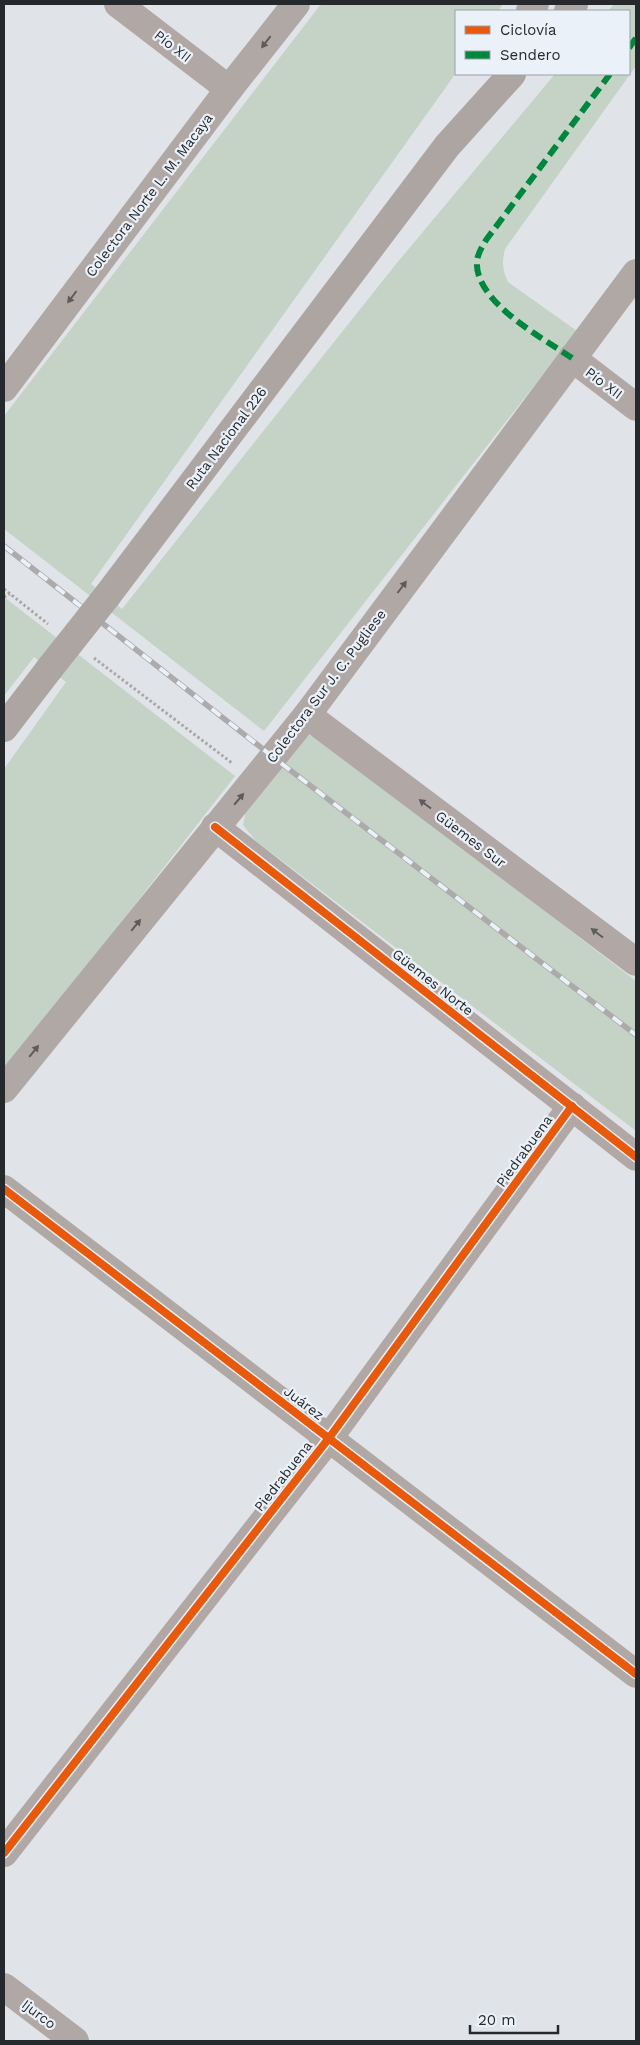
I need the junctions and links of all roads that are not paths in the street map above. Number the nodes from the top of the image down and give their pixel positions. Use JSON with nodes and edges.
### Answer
{"nodes":[{"id":1,"x":118,"y":4,"type":"edge"},
{"id":2,"x":296,"y":4,"type":"edge"},
{"id":3,"x":491,"y":75,"type":"edge"},
{"id":4,"x":511,"y":75,"type":"edge"},
{"id":5,"x":229,"y":89,"type":"junction"},
{"id":6,"x":447,"y":146,"type":"junction"},
{"id":7,"x":636,"y":273,"type":"edge"},
{"id":8,"x":572,"y":358,"type":"junction"},
{"id":9,"x":4,"y":388,"type":"edge"},
{"id":10,"x":636,"y":407,"type":"edge"},
{"id":11,"x":307,"y":715,"type":"junction"},
{"id":12,"x":4,"y":728,"type":"edge"},
{"id":13,"x":215,"y":827,"type":"junction"},
{"id":14,"x":636,"y":962,"type":"edge"},
{"id":15,"x":4,"y":1089,"type":"edge"},
{"id":16,"x":572,"y":1106,"type":"junction"},
{"id":17,"x":636,"y":1156,"type":"edge"},
{"id":18,"x":4,"y":1190,"type":"edge"},
{"id":19,"x":329,"y":1438,"type":"junction"},
{"id":20,"x":636,"y":1674,"type":"edge"},
{"id":21,"x":4,"y":1853,"type":"edge"},
{"id":22,"x":4,"y":1987,"type":"edge"},
{"id":23,"x":75,"y":2041,"type":"edge"}],
"edges":[{"from":1,"to":5,"type":"street","name":"Pío XII"},
{"from":2,"to":5,"type":"main road","name":"Colectora Norte L. M. Macaya","one_way":true},
{"from":3,"to":6,"type":"highway","name":"Ruta Nacional 226"},
{"from":4,"to":6,"type":"highway","name":"Ruta Nacional 226"},
{"from":5,"to":9,"type":"main road","name":"Colectora Norte L. M. Macaya","one_way":true},
{"from":6,"to":12,"type":"highway","name":"Ruta Nacional 226","bridge":true},
{"from":7,"to":8,"type":"main road","name":"Colectora Sur J. C. Pugliese"},
{"from":8,"to":10,"type":"street","name":"Pío XII"},
{"from":11,"to":8,"type":"main road","name":"Colectora Sur J. C. Pugliese","one_way":true},
{"from":13,"to":11,"type":"main road","name":"Colectora Sur J. C. Pugliese","one_way":true},
{"from":14,"to":11,"type":"street","name":"Güemes Sur","one_way":true},
{"from":15,"to":13,"type":"main road","name":"Colectora Sur J. C. Pugliese","one_way":true},
{"from":13,"to":16,"type":"street","name":"Güemes Norte"},
{"from":16,"to":17,"type":"street","name":"Güemes Norte"},
{"from":16,"to":19,"type":"street","name":"Piedrabuena"},
{"from":18,"to":19,"type":"main road","name":"Juárez"},
{"from":19,"to":20,"type":"main road","name":"Juárez"},
{"from":19,"to":21,"type":"street","name":"Piedrabuena"},
{"from":22,"to":23,"type":"main road","name":"Ijurco"}]}
